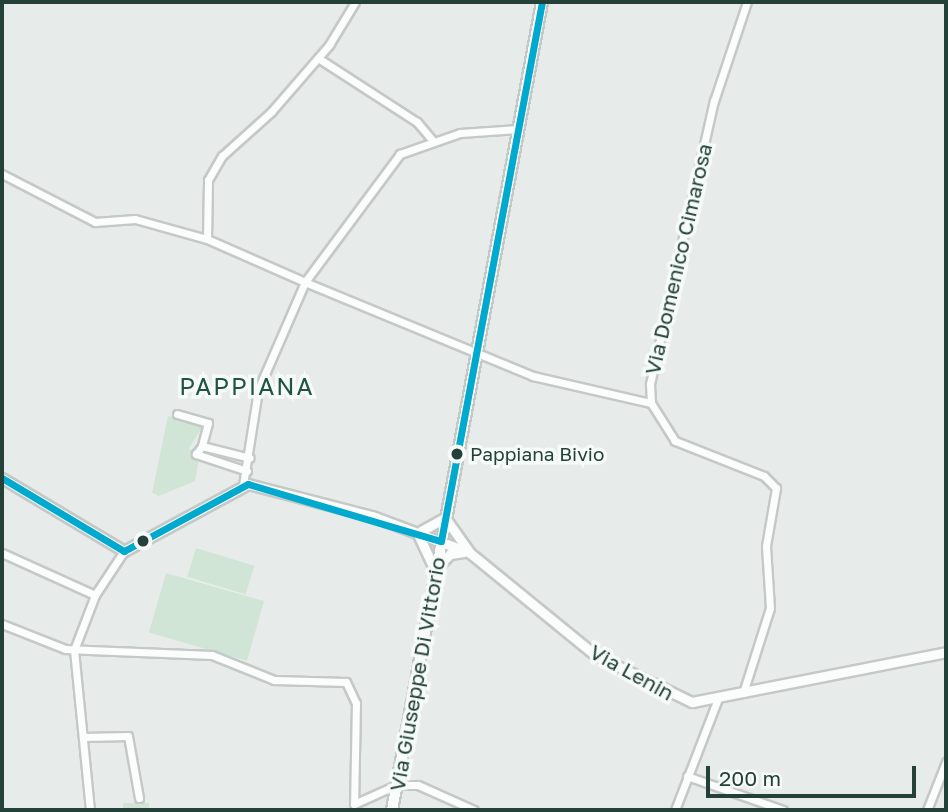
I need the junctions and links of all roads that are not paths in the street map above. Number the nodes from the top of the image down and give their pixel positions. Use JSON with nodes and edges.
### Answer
{"nodes":[{"id":1,"x":355,"y":2,"type":"edge"},
{"id":2,"x":542,"y":2,"type":"edge"},
{"id":3,"x":747,"y":2,"type":"edge"},
{"id":4,"x":318,"y":58,"type":"junction"},
{"id":5,"x":518,"y":129,"type":"junction"},
{"id":6,"x":432,"y":140,"type":"junction"},
{"id":7,"x":2,"y":174,"type":"edge"},
{"id":8,"x":206,"y":239,"type":"junction"},
{"id":9,"x":305,"y":282,"type":"junction"},
{"id":10,"x":476,"y":354,"type":"junction"},
{"id":11,"x":651,"y":403,"type":"junction"},
{"id":12,"x":177,"y":414,"type":"dead end"},
{"id":13,"x":202,"y":446,"type":"junction"},
{"id":14,"x":250,"y":458,"type":"junction"},
{"id":15,"x":247,"y":471,"type":"junction"},
{"id":16,"x":2,"y":478,"type":"edge"},
{"id":17,"x":243,"y":485,"type":"junction"},
{"id":18,"x":446,"y":517,"type":"junction"},
{"id":19,"x":415,"y":532,"type":"junction"},
{"id":20,"x":441,"y":541,"type":"junction"},
{"id":21,"x":124,"y":551,"type":"junction"},
{"id":22,"x":2,"y":553,"type":"edge"},
{"id":23,"x":470,"y":553,"type":"junction"},
{"id":24,"x":435,"y":570,"type":"junction"},
{"id":25,"x":95,"y":595,"type":"junction"},
{"id":26,"x":2,"y":624,"type":"edge"},
{"id":27,"x":74,"y":650,"type":"junction"},
{"id":28,"x":946,"y":652,"type":"edge"},
{"id":29,"x":743,"y":693,"type":"junction"},
{"id":30,"x":717,"y":701,"type":"junction"},
{"id":31,"x":83,"y":737,"type":"junction"},
{"id":32,"x":946,"y":762,"type":"edge"},
{"id":33,"x":687,"y":776,"type":"junction"},
{"id":34,"x":396,"y":785,"type":"junction"},
{"id":35,"x":139,"y":798,"type":"dead end"},
{"id":36,"x":354,"y":807,"type":"edge"},
{"id":37,"x":90,"y":810,"type":"edge"},
{"id":38,"x":392,"y":810,"type":"edge"},
{"id":39,"x":474,"y":810,"type":"edge"},
{"id":40,"x":675,"y":810,"type":"edge"},
{"id":41,"x":783,"y":810,"type":"edge"},
{"id":42,"x":927,"y":810,"type":"edge"}],
"edges":[{"from":1,"to":4,"type":"street"},
{"from":2,"to":5,"type":"main road","name":"Via Giuseppe Di Vittorio"},
{"from":3,"to":11,"type":"street","name":"Via Domenico Cimarosa"},
{"from":4,"to":6,"type":"street"},
{"from":4,"to":8,"type":"street"},
{"from":5,"to":6,"type":"street"},
{"from":5,"to":10,"type":"main road","name":"Via Giuseppe Di Vittorio"},
{"from":6,"to":9,"type":"street"},
{"from":7,"to":8,"type":"street"},
{"from":8,"to":9,"type":"street"},
{"from":9,"to":10,"type":"street"},
{"from":9,"to":14,"type":"street"},
{"from":10,"to":11,"type":"street"},
{"from":10,"to":18,"type":"main road","name":"Via Giuseppe Di Vittorio"},
{"from":11,"to":29,"type":"street","name":"Via Domenico Cimarosa"},
{"from":12,"to":13,"type":"street"},
{"from":13,"to":14,"type":"street"},
{"from":13,"to":15,"type":"street"},
{"from":14,"to":15,"type":"street"},
{"from":15,"to":17,"type":"street"},
{"from":16,"to":21,"type":"street"},
{"from":17,"to":19,"type":"street","name":"Via Lenin"},
{"from":17,"to":21,"type":"street"},
{"from":18,"to":19,"type":"street"},
{"from":18,"to":20,"type":"main road","name":"Via Giuseppe Di Vittorio"},
{"from":18,"to":23,"type":"street","name":"Via Lenin"},
{"from":19,"to":20,"type":"street","name":"Via Lenin"},
{"from":19,"to":24,"type":"street"},
{"from":20,"to":23,"type":"street","name":"Via Lenin"},
{"from":20,"to":24,"type":"main road","name":"Via Giuseppe Di Vittorio"},
{"from":21,"to":25,"type":"street"},
{"from":22,"to":25,"type":"street"},
{"from":23,"to":24,"type":"street"},
{"from":23,"to":30,"type":"street","name":"Via Lenin"},
{"from":24,"to":34,"type":"main road","name":"Via Giuseppe Di Vittorio"},
{"from":25,"to":27,"type":"street"},
{"from":26,"to":27,"type":"street"},
{"from":27,"to":31,"type":"street"},
{"from":27,"to":36,"type":"street"},
{"from":28,"to":29,"type":"street","name":"Via Lenin"},
{"from":29,"to":30,"type":"street","name":"Via Lenin"},
{"from":30,"to":33,"type":"street"},
{"from":31,"to":35,"type":"street"},
{"from":31,"to":37,"type":"street"},
{"from":32,"to":42,"type":"street"},
{"from":33,"to":40,"type":"street"},
{"from":33,"to":41,"type":"street"},
{"from":34,"to":36,"type":"street"},
{"from":34,"to":38,"type":"main road","name":"Via Giuseppe Di Vittorio"},
{"from":34,"to":39,"type":"street"}]}
